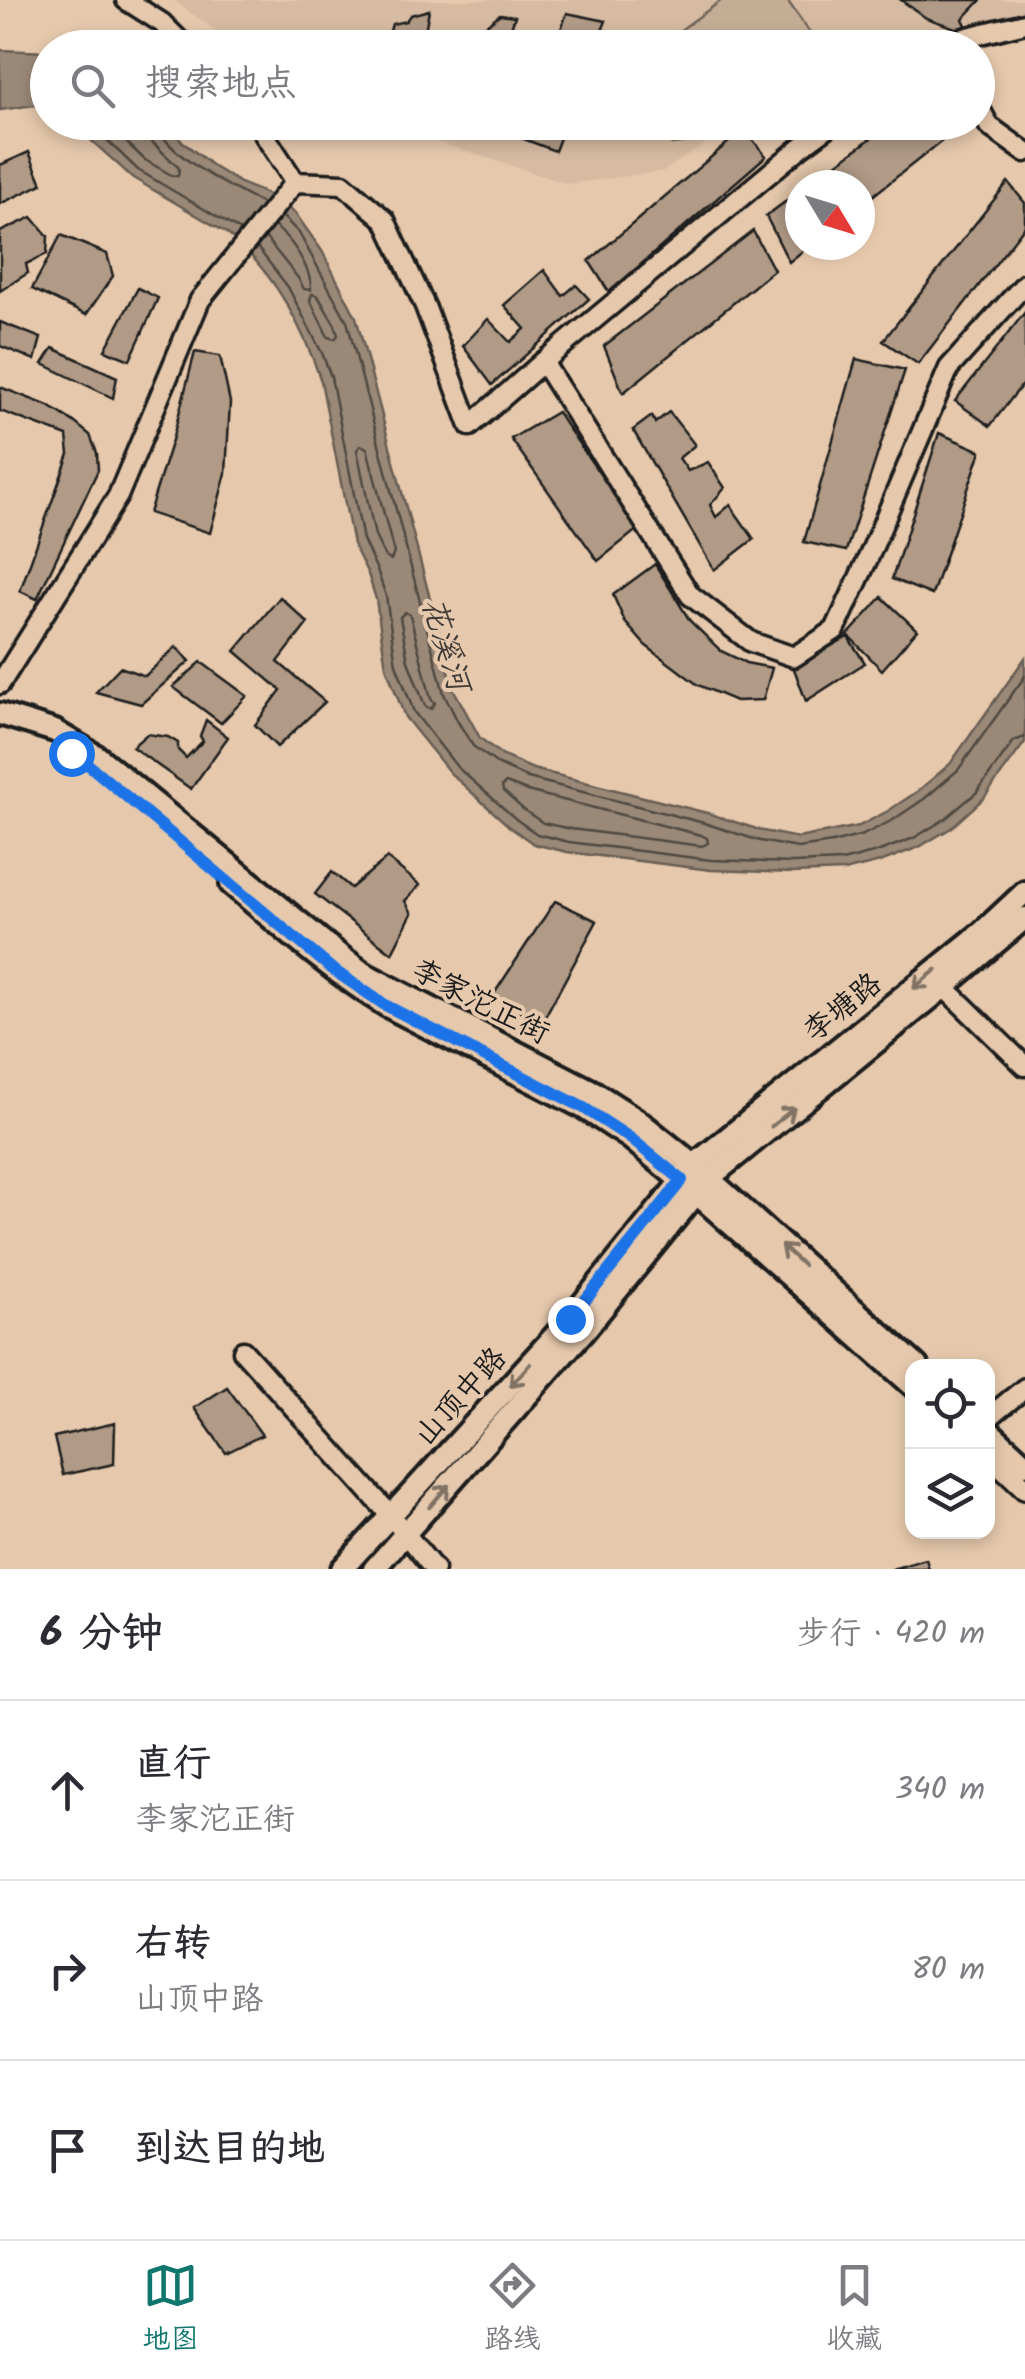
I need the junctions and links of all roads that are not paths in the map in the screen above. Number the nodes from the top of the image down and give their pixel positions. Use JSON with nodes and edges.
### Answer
{"nodes":[{"id":1,"x":126,"y":0,"type":"edge"},
{"id":2,"x":1025,"y":23,"type":"edge"},
{"id":3,"x":169,"y":30,"type":"edge"},
{"id":4,"x":995,"y":31,"type":"edge"},
{"id":5,"x":995,"y":130,"type":"edge"},
{"id":6,"x":268,"y":140,"type":"edge"},
{"id":7,"x":811,"y":140,"type":"edge"},
{"id":8,"x":1025,"y":152,"type":"edge"},
{"id":9,"x":295,"y":182,"type":"junction"},
{"id":10,"x":1025,"y":284,"type":"edge"},
{"id":11,"x":543,"y":362,"type":"junction"},
{"id":12,"x":0,"y":684,"type":"edge"},
{"id":13,"x":0,"y":714,"type":"edge"},
{"id":14,"x":0,"y":729,"type":"edge"},
{"id":15,"x":1025,"y":892,"type":"edge"},
{"id":16,"x":1025,"y":918,"type":"edge"},
{"id":17,"x":944,"y":987,"type":"junction"},
{"id":18,"x":1025,"y":1066,"type":"edge"},
{"id":19,"x":695,"y":1179,"type":"junction"},
{"id":20,"x":243,"y":1351,"type":"dead end"},
{"id":21,"x":909,"y":1359,"type":"edge"},
{"id":22,"x":905,"y":1378,"type":"edge"},
{"id":23,"x":1025,"y":1388,"type":"edge"},
{"id":24,"x":995,"y":1412,"type":"edge"},
{"id":25,"x":995,"y":1436,"type":"edge"},
{"id":26,"x":995,"y":1460,"type":"edge"},
{"id":27,"x":1025,"y":1464,"type":"edge"},
{"id":28,"x":1025,"y":1488,"type":"edge"},
{"id":29,"x":392,"y":1516,"type":"junction"},
{"id":30,"x":406,"y":1534,"type":"junction"},
{"id":31,"x":342,"y":1569,"type":"edge"},
{"id":32,"x":374,"y":1569,"type":"edge"},
{"id":33,"x":434,"y":1569,"type":"edge"}],
"edges":[{"from":1,"to":3,"type":"street"},
{"from":2,"to":4,"type":"street"},
{"from":5,"to":8,"type":"street"},
{"from":6,"to":9,"type":"street"},
{"from":7,"to":11,"type":"street"},
{"from":9,"to":11,"type":"street"},
{"from":9,"to":12,"type":"street"},
{"from":10,"to":11,"type":"street"},
{"from":13,"to":19,"type":"main road","name":"李家沱正街"},
{"from":14,"to":19,"type":"main road","name":"李家沱正街"},
{"from":15,"to":19,"type":"main road","name":"李塘路","one_way":true},
{"from":16,"to":17,"type":"main road","name":"李塘路"},
{"from":17,"to":18,"type":"street"},
{"from":19,"to":17,"type":"main road","name":"李塘路","one_way":true},
{"from":21,"to":19,"type":"main road","name":"李家沱正街","one_way":true},
{"from":19,"to":22,"type":"main road","name":"李家沱正街"},
{"from":19,"to":29,"type":"main road","name":"山顶中路","one_way":true},
{"from":30,"to":19,"type":"main road","name":"山顶中路","one_way":true},
{"from":20,"to":29,"type":"street"},
{"from":23,"to":24,"type":"street"},
{"from":25,"to":27,"type":"main road"},
{"from":26,"to":28,"type":"main road"},
{"from":29,"to":30,"type":"street"},
{"from":29,"to":31,"type":"main road","name":"山顶中路"},
{"from":30,"to":32,"type":"main road","name":"山顶中路"},
{"from":30,"to":33,"type":"street"}]}
